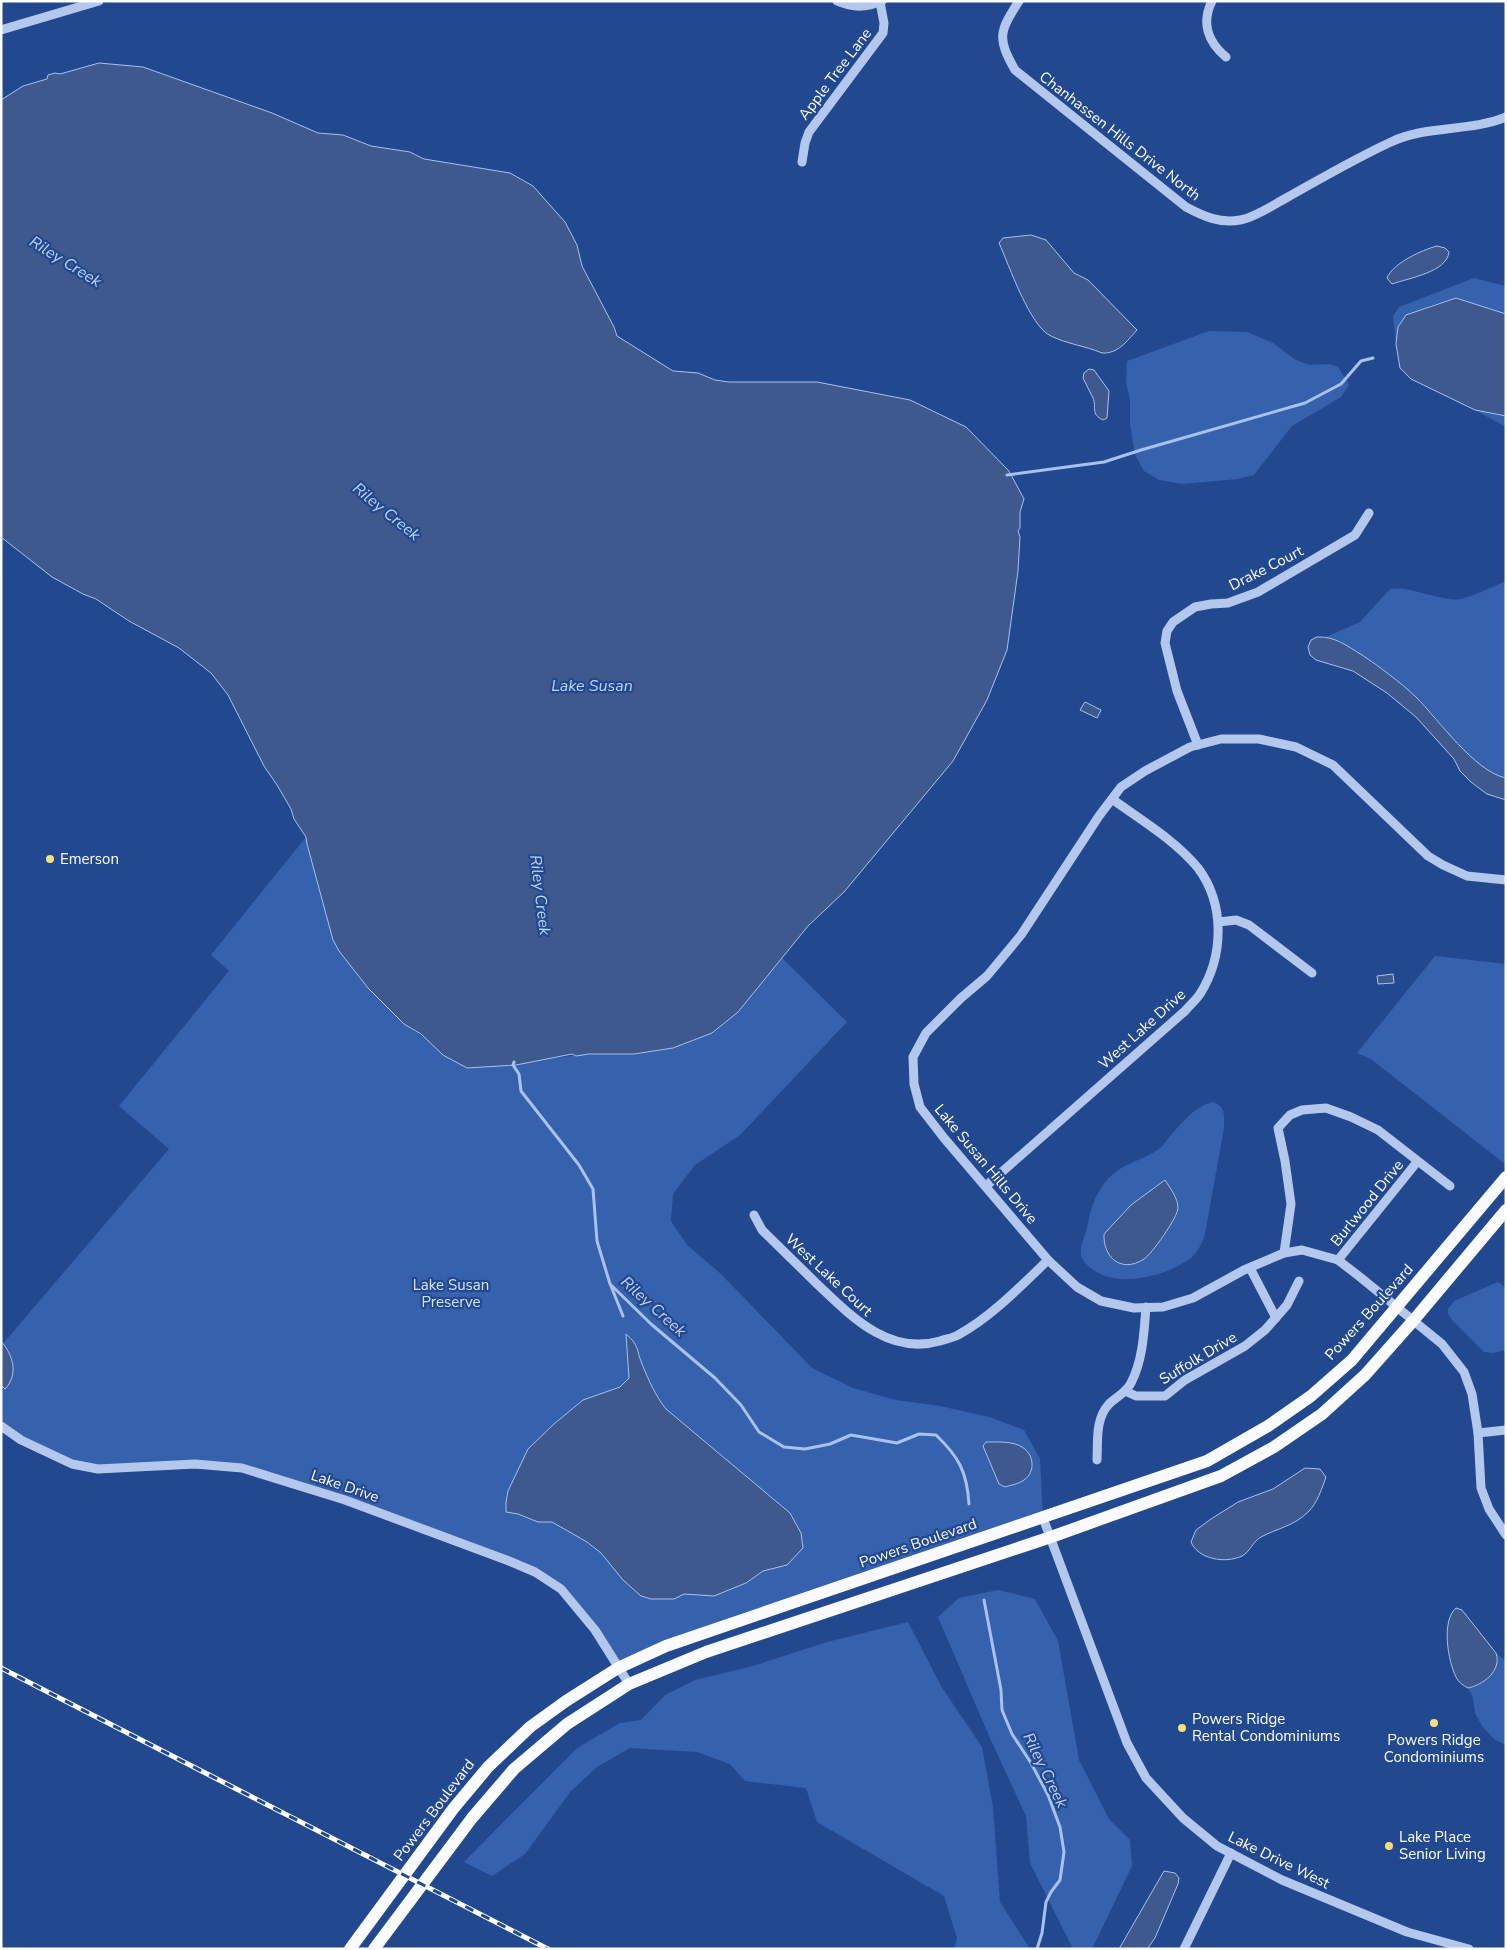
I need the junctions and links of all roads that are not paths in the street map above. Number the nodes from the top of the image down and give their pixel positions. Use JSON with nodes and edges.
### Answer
{"nodes":[{"id":1,"x":99,"y":1,"type":"edge"},
{"id":2,"x":837,"y":1,"type":"edge"},
{"id":3,"x":1019,"y":1,"type":"edge"},
{"id":4,"x":1212,"y":1,"type":"edge"},
{"id":5,"x":881,"y":2,"type":"edge"},
{"id":6,"x":1,"y":30,"type":"edge"},
{"id":7,"x":1226,"y":57,"type":"dead end"},
{"id":8,"x":1506,"y":118,"type":"edge"},
{"id":9,"x":802,"y":162,"type":"dead end"},
{"id":10,"x":1369,"y":512,"type":"dead end"},
{"id":11,"x":1198,"y":745,"type":"junction"},
{"id":12,"x":1112,"y":799,"type":"junction"},
{"id":13,"x":1506,"y":880,"type":"edge"},
{"id":14,"x":1219,"y":922,"type":"junction"},
{"id":15,"x":1312,"y":973,"type":"dead end"},
{"id":16,"x":1418,"y":1162,"type":"junction"},
{"id":17,"x":1506,"y":1177,"type":"edge"},
{"id":18,"x":986,"y":1186,"type":"junction"},
{"id":19,"x":1450,"y":1186,"type":"dead end"},
{"id":20,"x":1506,"y":1210,"type":"edge"},
{"id":21,"x":754,"y":1215,"type":"dead end"},
{"id":22,"x":1284,"y":1253,"type":"junction"},
{"id":23,"x":1048,"y":1260,"type":"junction"},
{"id":24,"x":1338,"y":1260,"type":"junction"},
{"id":25,"x":1250,"y":1268,"type":"junction"},
{"id":26,"x":1300,"y":1281,"type":"dead end"},
{"id":27,"x":1146,"y":1307,"type":"junction"},
{"id":28,"x":1397,"y":1308,"type":"junction"},
{"id":29,"x":1276,"y":1318,"type":"junction"},
{"id":30,"x":1413,"y":1321,"type":"junction"},
{"id":31,"x":1125,"y":1391,"type":"junction"},
{"id":32,"x":1,"y":1426,"type":"edge"},
{"id":33,"x":1506,"y":1430,"type":"edge"},
{"id":34,"x":1478,"y":1433,"type":"junction"},
{"id":35,"x":1097,"y":1460,"type":"dead end"},
{"id":36,"x":1043,"y":1518,"type":"junction"},
{"id":37,"x":1506,"y":1535,"type":"edge"},
{"id":38,"x":1051,"y":1537,"type":"junction"},
{"id":39,"x":618,"y":1668,"type":"junction"},
{"id":40,"x":628,"y":1684,"type":"junction"},
{"id":41,"x":1231,"y":1853,"type":"junction"},
{"id":42,"x":350,"y":1949,"type":"edge"},
{"id":43,"x":374,"y":1949,"type":"edge"},
{"id":44,"x":1184,"y":1949,"type":"edge"},
{"id":45,"x":1469,"y":1949,"type":"edge"}],
"edges":[{"from":1,"to":6,"type":"street"},
{"from":2,"to":5,"type":"street"},
{"from":3,"to":8,"type":"street","name":"Chanhassen Hills Drive North"},
{"from":4,"to":7,"type":"street"},
{"from":5,"to":9,"type":"street","name":"Apple Tree Lane"},
{"from":10,"to":11,"type":"street","name":"Drake Court"},
{"from":11,"to":12,"type":"street","name":"Lake Susan Hills Drive"},
{"from":11,"to":13,"type":"street","name":"Lake Susan Hills Drive"},
{"from":12,"to":14,"type":"street","name":"West Lake Drive"},
{"from":12,"to":18,"type":"street","name":"Lake Susan Hills Drive"},
{"from":14,"to":15,"type":"street"},
{"from":14,"to":18,"type":"street","name":"West Lake Drive"},
{"from":16,"to":19,"type":"street"},
{"from":16,"to":22,"type":"street"},
{"from":16,"to":24,"type":"street","name":"Burlwood Drive"},
{"from":17,"to":28,"type":"main road","name":"Powers Boulevard"},
{"from":18,"to":23,"type":"street","name":"Lake Susan Hills Drive"},
{"from":20,"to":30,"type":"main road"},
{"from":21,"to":23,"type":"street","name":"West Lake Court"},
{"from":22,"to":24,"type":"street","name":"Lake Susan Hills Drive"},
{"from":22,"to":25,"type":"street","name":"Lake Susan Hills Drive"},
{"from":23,"to":27,"type":"street","name":"Lake Susan Hills Drive"},
{"from":24,"to":28,"type":"street","name":"Lake Susan Hills Drive"},
{"from":25,"to":27,"type":"street","name":"Lake Susan Hills Drive"},
{"from":25,"to":29,"type":"street"},
{"from":26,"to":29,"type":"street","name":"Suffolk Drive"},
{"from":27,"to":31,"type":"street"},
{"from":28,"to":30,"type":"street","name":"Lake Susan Hills Drive"},
{"from":28,"to":36,"type":"main road","name":"Powers Boulevard"},
{"from":29,"to":31,"type":"street","name":"Suffolk Drive"},
{"from":30,"to":34,"type":"street","name":"Lake Susan Hills Drive"},
{"from":30,"to":38,"type":"main road"},
{"from":31,"to":35,"type":"street"},
{"from":32,"to":39,"type":"street","name":"Lake Drive"},
{"from":33,"to":34,"type":"street"},
{"from":34,"to":37,"type":"street","name":"Lake Susan Hills Drive"},
{"from":36,"to":38,"type":"street","name":"Lake Drive West"},
{"from":36,"to":39,"type":"main road","name":"Powers Boulevard"},
{"from":38,"to":40,"type":"main road"},
{"from":38,"to":41,"type":"street","name":"Lake Drive West"},
{"from":39,"to":40,"type":"street","name":"Lake Drive"},
{"from":39,"to":42,"type":"main road","name":"Powers Boulevard"},
{"from":40,"to":43,"type":"main road"},
{"from":41,"to":44,"type":"street"},
{"from":41,"to":45,"type":"street","name":"Lake Drive West"}]}
